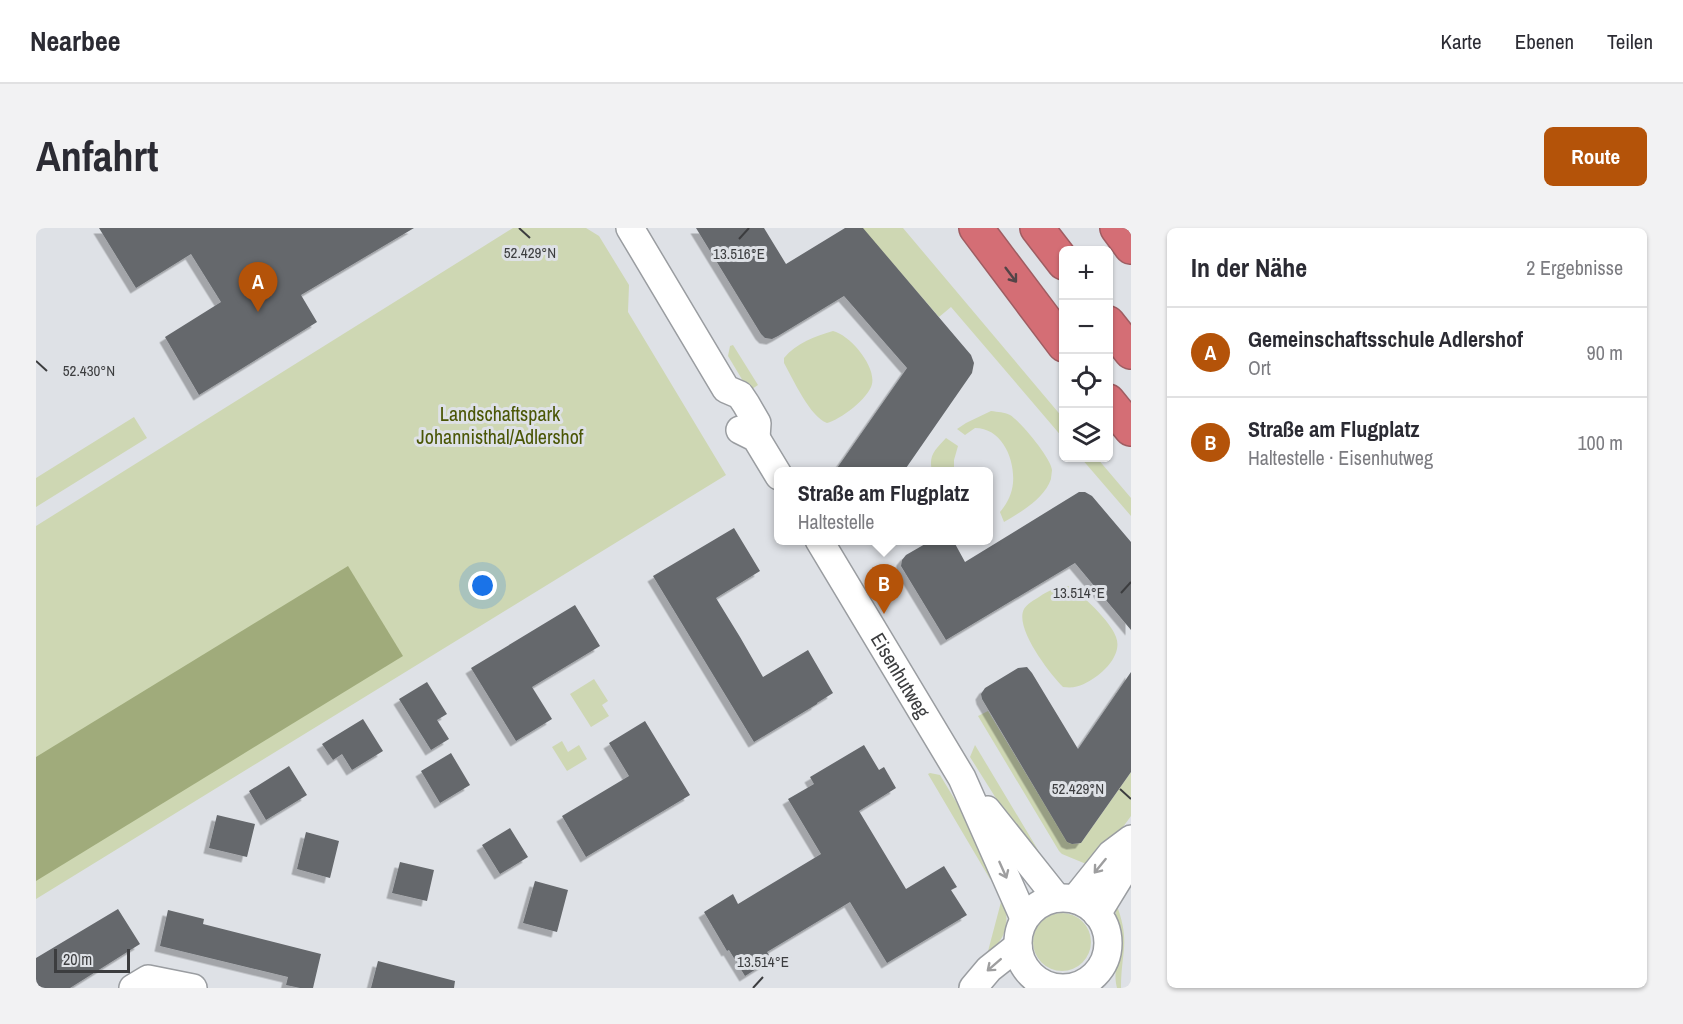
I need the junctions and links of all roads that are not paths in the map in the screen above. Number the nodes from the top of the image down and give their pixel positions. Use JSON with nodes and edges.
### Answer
{"nodes":[{"id":1,"x":630,"y":228,"type":"edge"},
{"id":2,"x":976,"y":228,"type":"edge"},
{"id":3,"x":1037,"y":228,"type":"edge"},
{"id":4,"x":1117,"y":228,"type":"edge"},
{"id":5,"x":1131,"y":247,"type":"edge"},
{"id":6,"x":1059,"y":257,"type":"edge"},
{"id":7,"x":1113,"y":329,"type":"edge"},
{"id":8,"x":1059,"y":338,"type":"edge"},
{"id":9,"x":1131,"y":352,"type":"edge"},
{"id":10,"x":1113,"y":406,"type":"edge"},
{"id":11,"x":1131,"y":429,"type":"edge"},
{"id":12,"x":774,"y":468,"type":"edge"},
{"id":13,"x":822,"y":545,"type":"edge"},
{"id":14,"x":963,"y":778,"type":"junction"},
{"id":15,"x":1131,"y":838,"type":"edge"},
{"id":16,"x":1131,"y":846,"type":"edge"},
{"id":17,"x":1066,"y":899,"type":"junction"},
{"id":18,"x":1097,"y":914,"type":"junction"},
{"id":19,"x":1024,"y":918,"type":"junction"},
{"id":20,"x":1018,"y":946,"type":"junction"},
{"id":21,"x":1103,"y":979,"type":"edge"},
{"id":22,"x":1030,"y":985,"type":"edge"},
{"id":23,"x":133,"y":988,"type":"edge"},
{"id":24,"x":193,"y":988,"type":"edge"},
{"id":25,"x":973,"y":988,"type":"edge"},
{"id":26,"x":1071,"y":988,"type":"edge"}],
"edges":[{"from":1,"to":12,"type":"street"},
{"from":2,"to":8,"type":"highway","one_way":true},
{"from":3,"to":6,"type":"highway"},
{"from":4,"to":5,"type":"highway"},
{"from":7,"to":9,"type":"highway"},
{"from":10,"to":11,"type":"highway"},
{"from":13,"to":14,"type":"street","name":"Eisenhutweg"},
{"from":14,"to":17,"type":"street","name":"Eisenhutweg"},
{"from":14,"to":19,"type":"street","name":"Eisenhutweg","one_way":true},
{"from":15,"to":17,"type":"street","one_way":true},
{"from":16,"to":18,"type":"street"},
{"from":17,"to":18,"type":"street","name":"Eisenhutweg"},
{"from":17,"to":19,"type":"street"},
{"from":18,"to":21,"type":"street"},
{"from":19,"to":20,"type":"street"},
{"from":20,"to":22,"type":"street"},
{"from":20,"to":25,"type":"street","one_way":true},
{"from":21,"to":26,"type":"street"},
{"from":22,"to":26,"type":"street"},
{"from":23,"to":24,"type":"street"}]}
